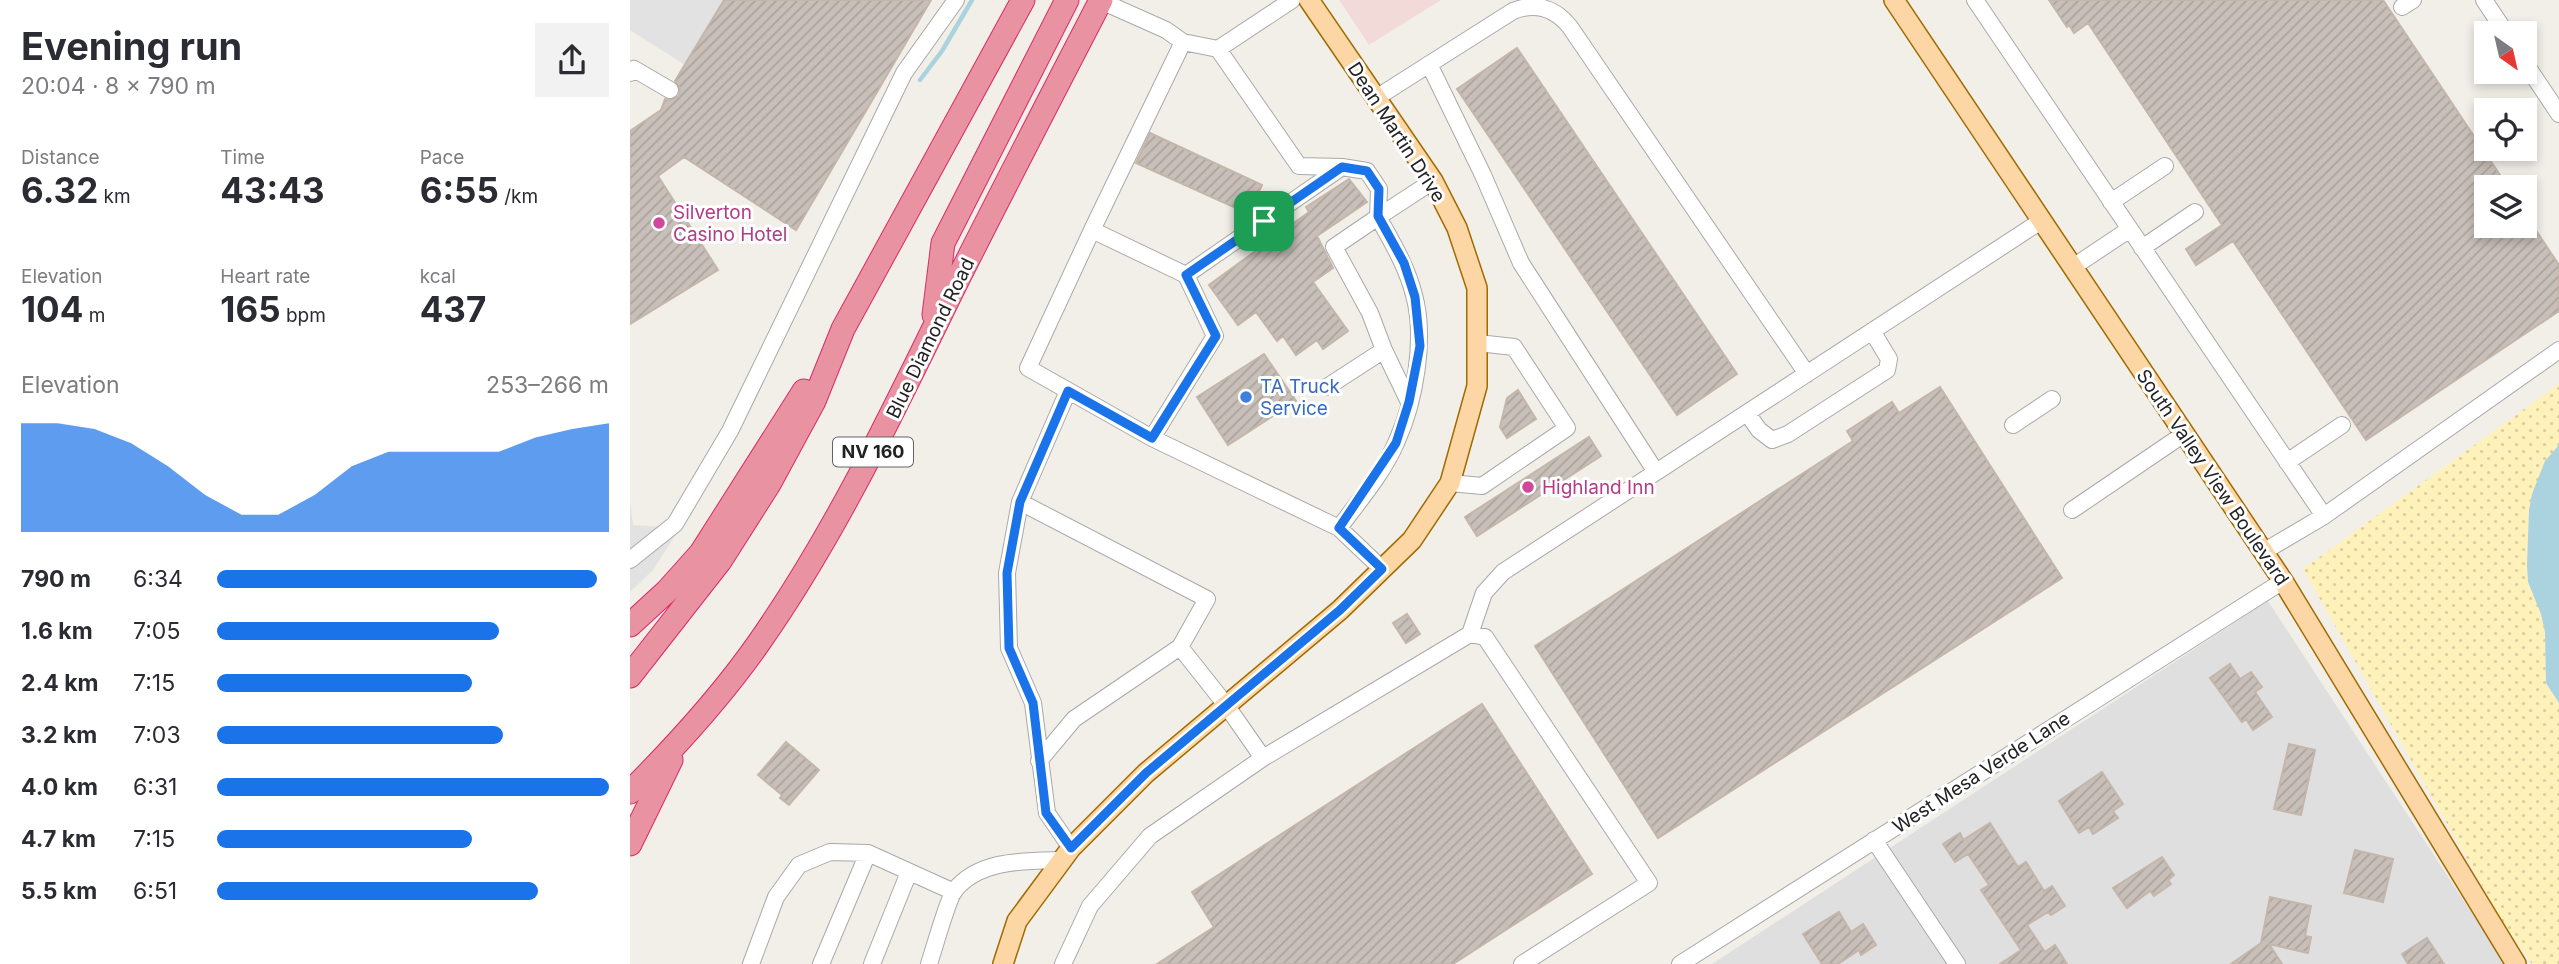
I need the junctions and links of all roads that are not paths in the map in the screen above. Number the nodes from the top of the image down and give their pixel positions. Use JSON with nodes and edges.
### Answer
{"nodes":[{"id":1,"x":1023,"y":0,"type":"edge"},
{"id":2,"x":1067,"y":0,"type":"edge"},
{"id":3,"x":1292,"y":0,"type":"edge"},
{"id":4,"x":1309,"y":0,"type":"edge"},
{"id":5,"x":1894,"y":0,"type":"edge"},
{"id":6,"x":1975,"y":0,"type":"edge"},
{"id":7,"x":2484,"y":0,"type":"edge"},
{"id":8,"x":1101,"y":1,"type":"edge"},
{"id":9,"x":954,"y":3,"type":"edge"},
{"id":10,"x":2498,"y":21,"type":"edge"},
{"id":11,"x":1183,"y":43,"type":"junction"},
{"id":12,"x":1218,"y":48,"type":"junction"},
{"id":13,"x":1429,"y":64,"type":"junction"},
{"id":14,"x":632,"y":71,"type":"edge"},
{"id":15,"x":2538,"y":82,"type":"edge"},
{"id":16,"x":670,"y":90,"type":"dead end"},
{"id":17,"x":1376,"y":98,"type":"junction"},
{"id":18,"x":2559,"y":114,"type":"edge"},
{"id":19,"x":2165,"y":166,"type":"dead end"},
{"id":20,"x":1342,"y":167,"type":"junction"},
{"id":21,"x":1433,"y":181,"type":"junction"},
{"id":22,"x":2111,"y":202,"type":"junction"},
{"id":23,"x":2195,"y":212,"type":"dead end"},
{"id":24,"x":1378,"y":216,"type":"junction"},
{"id":25,"x":2041,"y":221,"type":"junction"},
{"id":26,"x":2130,"y":229,"type":"junction"},
{"id":27,"x":1092,"y":230,"type":"junction"},
{"id":28,"x":2142,"y":248,"type":"junction"},
{"id":29,"x":2073,"y":267,"type":"junction"},
{"id":30,"x":1186,"y":275,"type":"junction"},
{"id":31,"x":843,"y":329,"type":"junction"},
{"id":32,"x":1872,"y":331,"type":"junction"},
{"id":33,"x":932,"y":332,"type":"junction"},
{"id":34,"x":1478,"y":343,"type":"junction"},
{"id":35,"x":1384,"y":350,"type":"junction"},
{"id":36,"x":2559,"y":350,"type":"edge"},
{"id":37,"x":1807,"y":374,"type":"junction"},
{"id":38,"x":1327,"y":387,"type":"dead end"},
{"id":39,"x":1068,"y":391,"type":"junction"},
{"id":40,"x":2053,"y":399,"type":"dead end"},
{"id":41,"x":1409,"y":402,"type":"junction"},
{"id":42,"x":1746,"y":413,"type":"junction"},
{"id":43,"x":2013,"y":425,"type":"dead end"},
{"id":44,"x":2342,"y":425,"type":"dead end"},
{"id":45,"x":2184,"y":434,"type":"junction"},
{"id":46,"x":1152,"y":438,"type":"junction"},
{"id":47,"x":2287,"y":462,"type":"junction"},
{"id":48,"x":1656,"y":472,"type":"junction"},
{"id":49,"x":1450,"y":483,"type":"junction"},
{"id":50,"x":1020,"y":502,"type":"junction"},
{"id":51,"x":2072,"y":510,"type":"dead end"},
{"id":52,"x":2324,"y":516,"type":"junction"},
{"id":53,"x":1339,"y":528,"type":"junction"},
{"id":54,"x":2263,"y":552,"type":"junction"},
{"id":55,"x":631,"y":559,"type":"edge"},
{"id":56,"x":1382,"y":569,"type":"junction"},
{"id":57,"x":2283,"y":581,"type":"junction"},
{"id":58,"x":630,"y":625,"type":"edge"},
{"id":59,"x":1470,"y":634,"type":"junction"},
{"id":60,"x":1180,"y":647,"type":"junction"},
{"id":61,"x":630,"y":676,"type":"edge"},
{"id":62,"x":1226,"y":705,"type":"junction"},
{"id":63,"x":680,"y":742,"type":"junction"},
{"id":64,"x":1264,"y":758,"type":"junction"},
{"id":65,"x":1039,"y":761,"type":"junction"},
{"id":66,"x":630,"y":792,"type":"edge"},
{"id":67,"x":1874,"y":840,"type":"junction"},
{"id":68,"x":630,"y":844,"type":"edge"},
{"id":69,"x":868,"y":853,"type":"junction"},
{"id":70,"x":1066,"y":854,"type":"junction"},
{"id":71,"x":909,"y":872,"type":"junction"},
{"id":72,"x":954,"y":892,"type":"junction"},
{"id":73,"x":751,"y":964,"type":"edge"},
{"id":74,"x":821,"y":964,"type":"edge"},
{"id":75,"x":872,"y":964,"type":"edge"},
{"id":76,"x":929,"y":964,"type":"edge"},
{"id":77,"x":1003,"y":964,"type":"edge"},
{"id":78,"x":1063,"y":964,"type":"edge"},
{"id":79,"x":1522,"y":964,"type":"edge"},
{"id":80,"x":1680,"y":964,"type":"edge"},
{"id":81,"x":1956,"y":964,"type":"edge"},
{"id":82,"x":2516,"y":964,"type":"edge"}],
"edges":[{"from":1,"to":31,"type":"highway"},
{"from":2,"to":33,"type":"highway"},
{"from":3,"to":12,"type":"street"},
{"from":4,"to":17,"type":"main road","name":"Dean Martin Drive"},
{"from":5,"to":25,"type":"main road","name":"South Valley View Boulevard"},
{"from":6,"to":22,"type":"street"},
{"from":7,"to":10,"type":"street"},
{"from":8,"to":11,"type":"street"},
{"from":8,"to":33,"type":"highway","name":"Blue Diamond Road","number":"NV 160"},
{"from":9,"to":55,"type":"street"},
{"from":11,"to":12,"type":"street"},
{"from":11,"to":27,"type":"street"},
{"from":12,"to":20,"type":"street"},
{"from":13,"to":17,"type":"street"},
{"from":13,"to":37,"type":"street"},
{"from":13,"to":48,"type":"street"},
{"from":14,"to":16,"type":"street"},
{"from":15,"to":18,"type":"street"},
{"from":17,"to":21,"type":"main road","name":"Dean Martin Drive"},
{"from":19,"to":22,"type":"street"},
{"from":20,"to":24,"type":"street"},
{"from":20,"to":30,"type":"street"},
{"from":21,"to":24,"type":"street"},
{"from":21,"to":34,"type":"main road","name":"Dean Martin Drive"},
{"from":22,"to":26,"type":"street"},
{"from":23,"to":28,"type":"street"},
{"from":24,"to":35,"type":"street"},
{"from":24,"to":41,"type":"street"},
{"from":25,"to":29,"type":"main road","name":"South Valley View Boulevard"},
{"from":25,"to":32,"type":"street"},
{"from":26,"to":28,"type":"street"},
{"from":26,"to":29,"type":"street"},
{"from":27,"to":30,"type":"street"},
{"from":27,"to":39,"type":"street"},
{"from":28,"to":47,"type":"street"},
{"from":29,"to":45,"type":"main road","name":"South Valley View Boulevard"},
{"from":30,"to":46,"type":"street"},
{"from":31,"to":58,"type":"highway"},
{"from":31,"to":61,"type":"highway"},
{"from":32,"to":37,"type":"street"},
{"from":32,"to":42,"type":"street"},
{"from":33,"to":63,"type":"highway","name":"Blue Diamond Road","number":"NV 160"},
{"from":34,"to":49,"type":"main road","name":"Dean Martin Drive"},
{"from":34,"to":49,"type":"street"},
{"from":35,"to":38,"type":"street"},
{"from":35,"to":41,"type":"street"},
{"from":36,"to":52,"type":"street"},
{"from":37,"to":42,"type":"street"},
{"from":39,"to":46,"type":"street"},
{"from":39,"to":50,"type":"street"},
{"from":40,"to":43,"type":"street"},
{"from":41,"to":53,"type":"street"},
{"from":42,"to":48,"type":"street"},
{"from":44,"to":47,"type":"street"},
{"from":45,"to":51,"type":"street"},
{"from":45,"to":54,"type":"main road","name":"South Valley View Boulevard"},
{"from":46,"to":53,"type":"street"},
{"from":47,"to":52,"type":"street"},
{"from":48,"to":59,"type":"street"},
{"from":49,"to":56,"type":"main road","name":"Dean Martin Drive"},
{"from":50,"to":60,"type":"street"},
{"from":50,"to":65,"type":"street"},
{"from":52,"to":54,"type":"street"},
{"from":53,"to":56,"type":"street"},
{"from":54,"to":57,"type":"main road","name":"South Valley View Boulevard"},
{"from":56,"to":62,"type":"main road","name":"Dean Martin Drive"},
{"from":57,"to":67,"type":"street","name":"West Mesa Verde Lane"},
{"from":57,"to":82,"type":"main road","name":"South Valley View Boulevard"},
{"from":59,"to":64,"type":"street"},
{"from":59,"to":79,"type":"street"},
{"from":60,"to":62,"type":"street"},
{"from":60,"to":65,"type":"street"},
{"from":62,"to":64,"type":"street"},
{"from":62,"to":70,"type":"main road","name":"Dean Martin Drive"},
{"from":63,"to":66,"type":"highway","name":"Blue Diamond Road","number":"NV 160"},
{"from":63,"to":68,"type":"highway"},
{"from":64,"to":78,"type":"street"},
{"from":65,"to":70,"type":"street"},
{"from":67,"to":80,"type":"street","name":"West Mesa Verde Lane"},
{"from":67,"to":81,"type":"street"},
{"from":69,"to":71,"type":"street"},
{"from":69,"to":73,"type":"street"},
{"from":69,"to":74,"type":"street"},
{"from":70,"to":72,"type":"street"},
{"from":70,"to":77,"type":"main road","name":"Dean Martin Drive"},
{"from":71,"to":72,"type":"street"},
{"from":71,"to":75,"type":"street"},
{"from":72,"to":76,"type":"street"}]}
